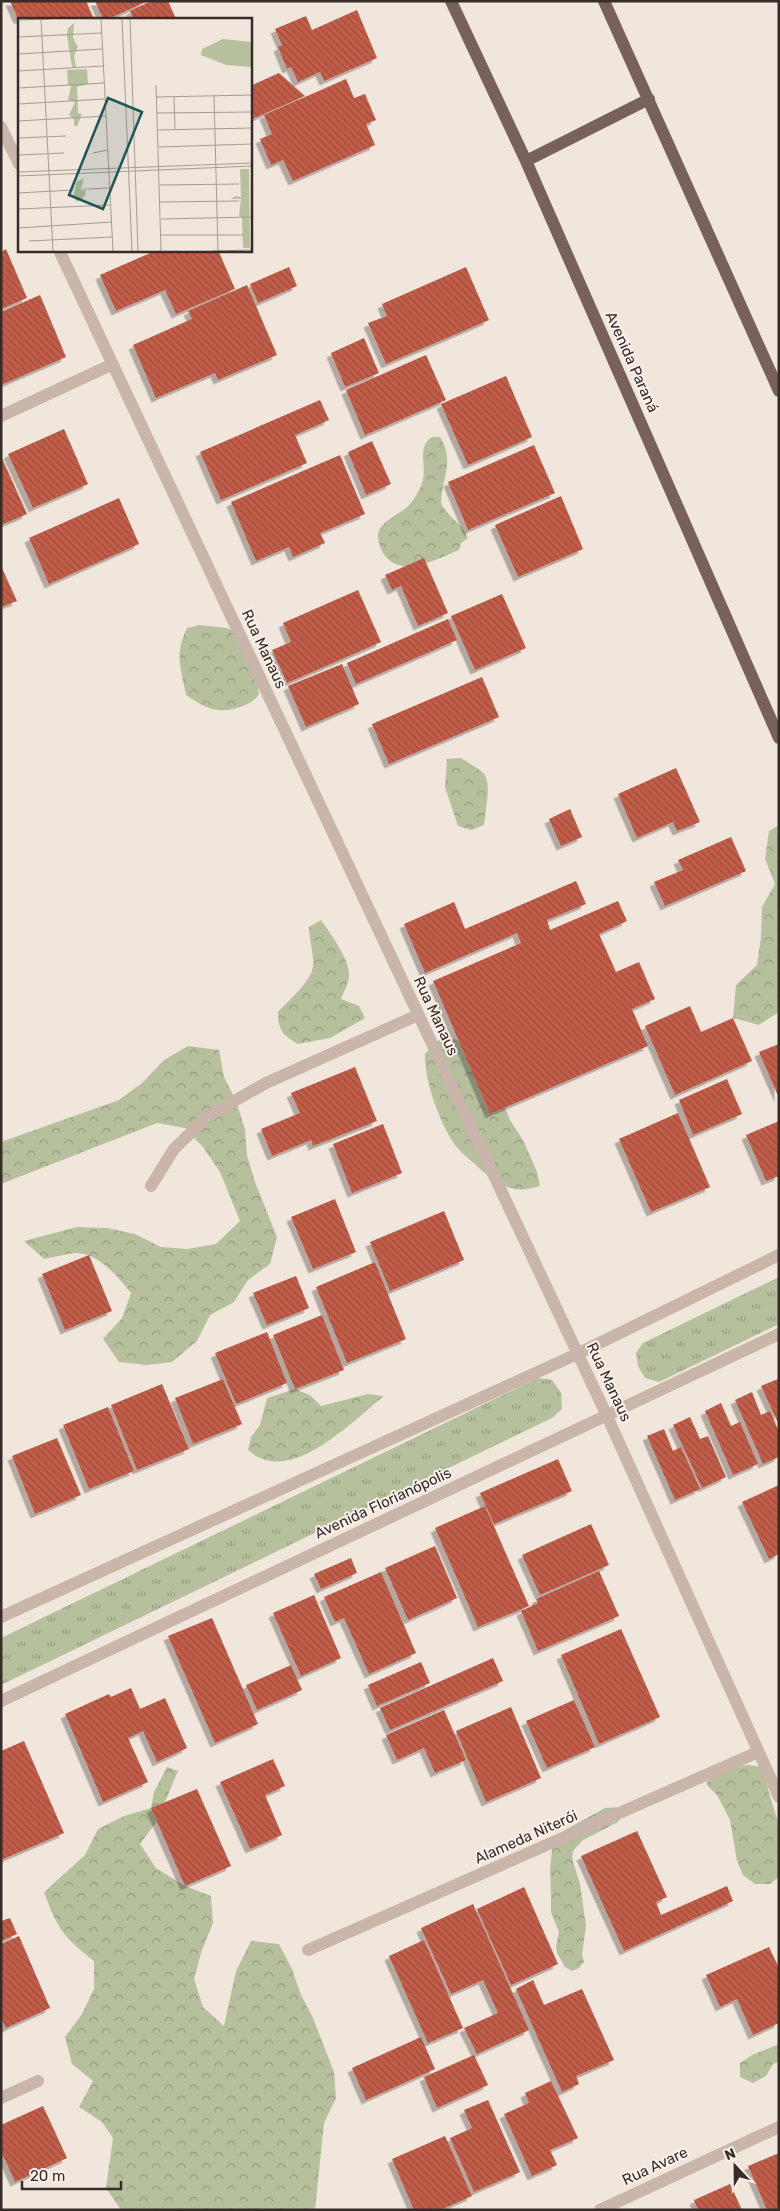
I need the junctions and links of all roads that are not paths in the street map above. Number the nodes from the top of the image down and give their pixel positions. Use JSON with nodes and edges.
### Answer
{"nodes":[{"id":1,"x":452,"y":1,"type":"edge"},
{"id":2,"x":604,"y":1,"type":"edge"},
{"id":3,"x":649,"y":99,"type":"junction"},
{"id":4,"x":1,"y":127,"type":"edge"},
{"id":5,"x":526,"y":161,"type":"junction"},
{"id":6,"x":18,"y":162,"type":"edge"},
{"id":7,"x":59,"y":251,"type":"edge"},
{"id":8,"x":113,"y":364,"type":"junction"},
{"id":9,"x":779,"y":391,"type":"edge"},
{"id":10,"x":1,"y":416,"type":"edge"},
{"id":11,"x":779,"y":738,"type":"edge"},
{"id":12,"x":418,"y":1016,"type":"junction"},
{"id":13,"x":151,"y":1186,"type":"dead end"},
{"id":14,"x":779,"y":1255,"type":"edge"},
{"id":15,"x":779,"y":1334,"type":"edge"},
{"id":16,"x":577,"y":1354,"type":"junction"},
{"id":17,"x":607,"y":1416,"type":"junction"},
{"id":18,"x":1,"y":1617,"type":"edge"},
{"id":19,"x":1,"y":1701,"type":"edge"},
{"id":20,"x":758,"y":1752,"type":"junction"},
{"id":21,"x":779,"y":1797,"type":"edge"},
{"id":22,"x":308,"y":1950,"type":"dead end"},
{"id":23,"x":38,"y":2081,"type":"dead end"},
{"id":24,"x":1,"y":2098,"type":"edge"},
{"id":25,"x":779,"y":2127,"type":"edge"},
{"id":26,"x":600,"y":2210,"type":"edge"}],
"edges":[{"from":1,"to":5,"type":"main road","name":"Avenida Paraná"},
{"from":2,"to":3,"type":"main road"},
{"from":3,"to":5,"type":"main road"},
{"from":3,"to":9,"type":"main road"},
{"from":4,"to":6,"type":"street"},
{"from":5,"to":11,"type":"main road","name":"Avenida Paraná"},
{"from":7,"to":8,"type":"street","name":"Rua Manaus"},
{"from":8,"to":10,"type":"street"},
{"from":8,"to":12,"type":"street","name":"Rua Manaus"},
{"from":12,"to":13,"type":"street"},
{"from":12,"to":16,"type":"street","name":"Rua Manaus"},
{"from":14,"to":16,"type":"street"},
{"from":15,"to":17,"type":"street","name":"Avenida Florianópolis"},
{"from":16,"to":17,"type":"street","name":"Rua Manaus"},
{"from":16,"to":18,"type":"street"},
{"from":17,"to":19,"type":"street","name":"Avenida Florianópolis"},
{"from":17,"to":20,"type":"street","name":"Rua Manaus"},
{"from":20,"to":21,"type":"street","name":"Rua Manaus"},
{"from":20,"to":22,"type":"street","name":"Alameda Niterói"},
{"from":23,"to":24,"type":"street"},
{"from":25,"to":26,"type":"street","name":"Rua Avare"}]}
